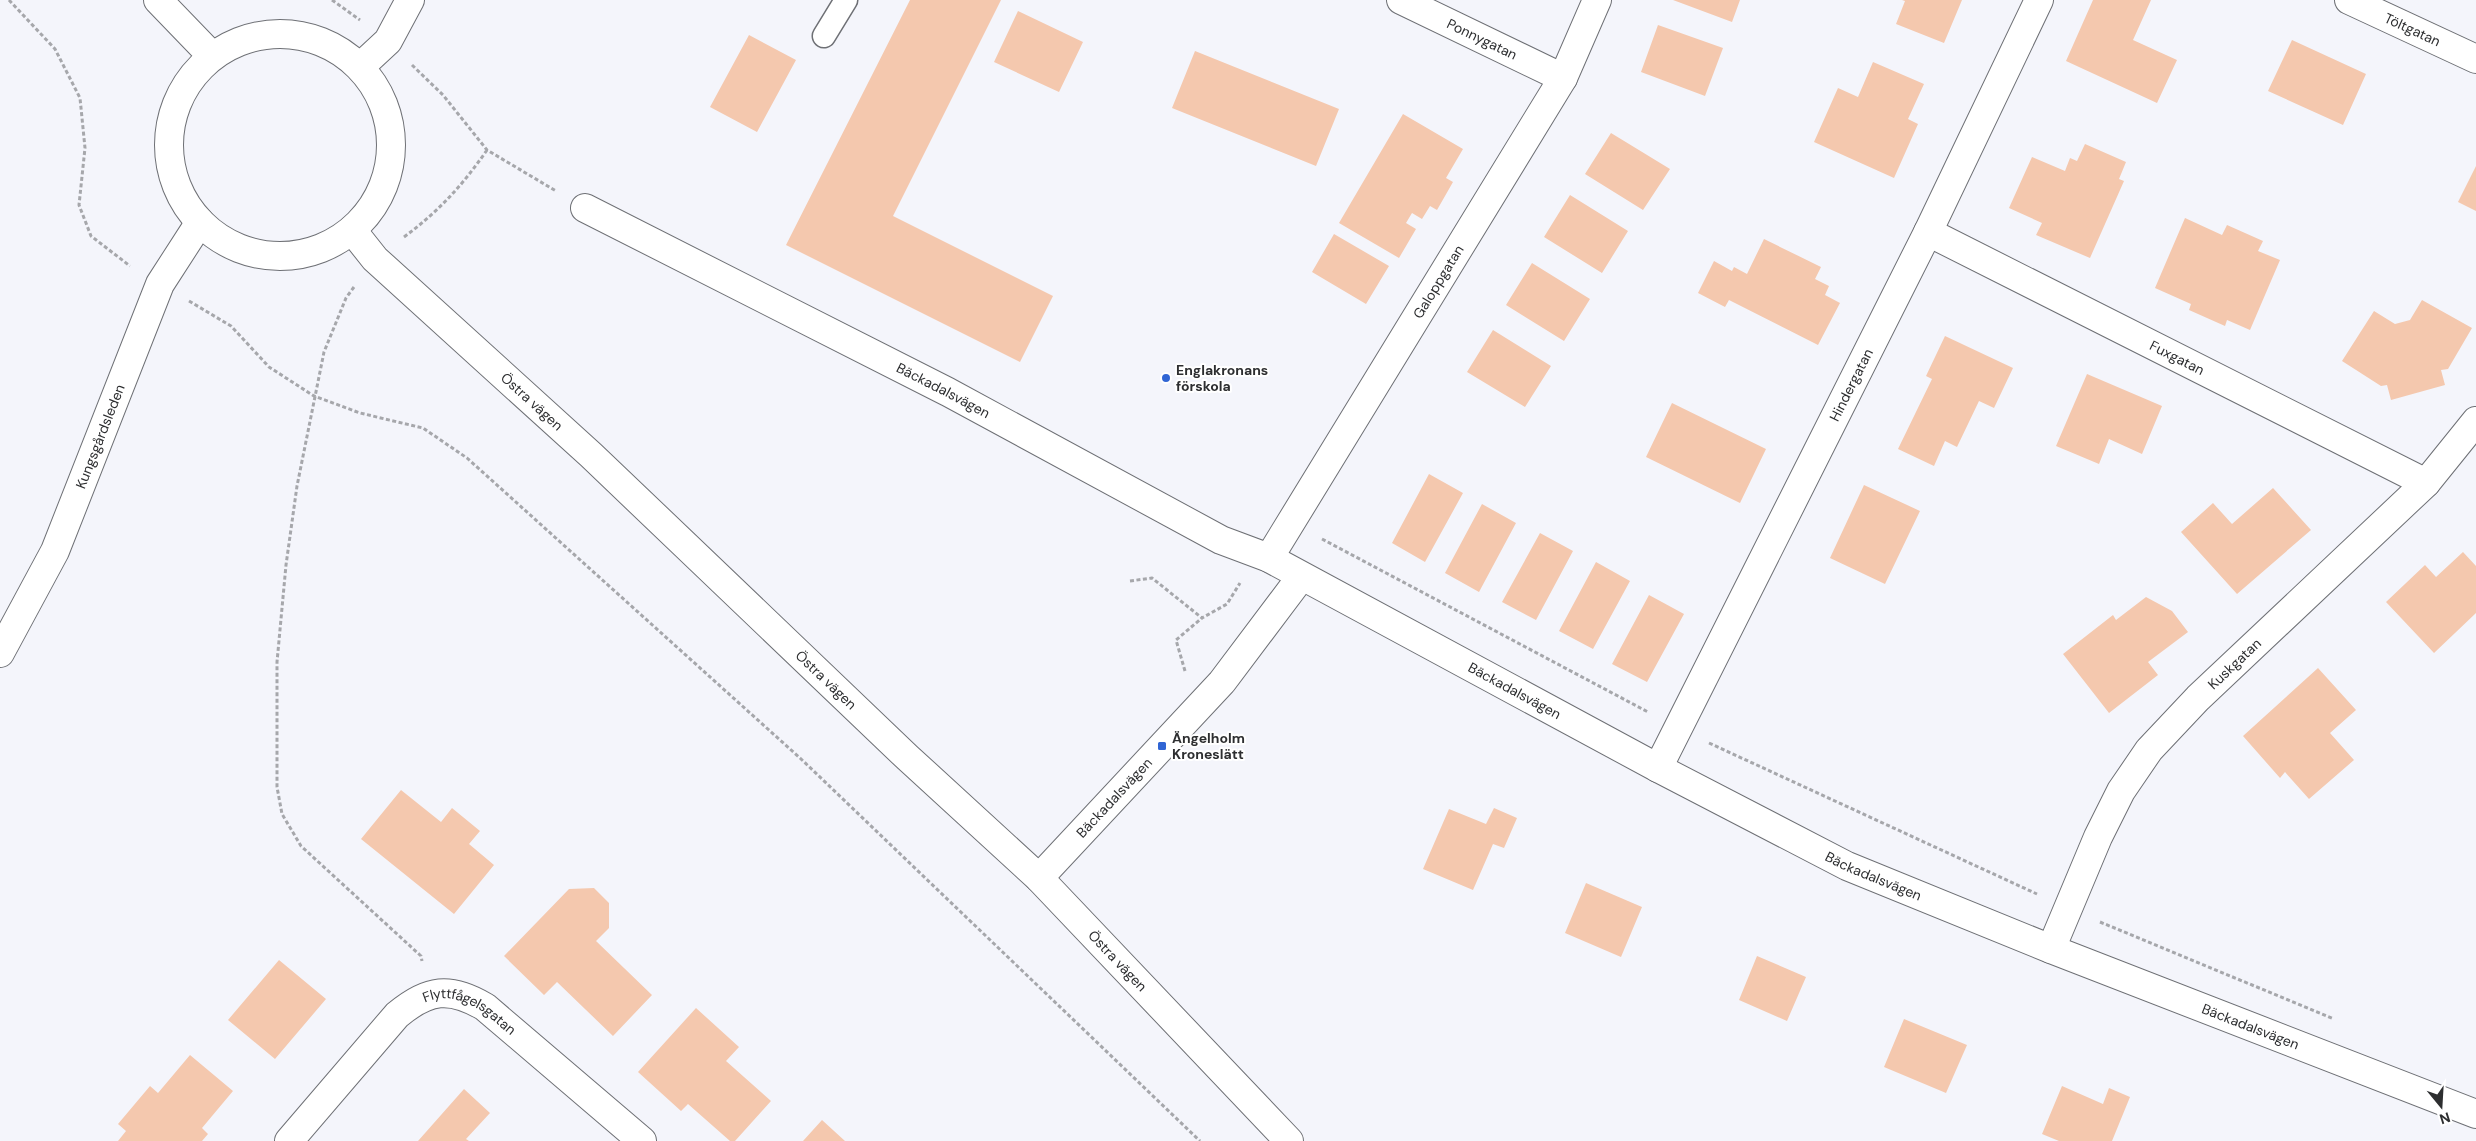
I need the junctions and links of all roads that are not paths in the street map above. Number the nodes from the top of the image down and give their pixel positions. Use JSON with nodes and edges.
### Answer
{"nodes":[{"id":1,"x":158,"y":0,"type":"edge"},
{"id":2,"x":410,"y":0,"type":"edge"},
{"id":3,"x":846,"y":0,"type":"edge"},
{"id":4,"x":1401,"y":0,"type":"edge"},
{"id":5,"x":1597,"y":0,"type":"edge"},
{"id":6,"x":2039,"y":0,"type":"edge"},
{"id":7,"x":2349,"y":0,"type":"edge"},
{"id":8,"x":824,"y":36,"type":"dead end"},
{"id":9,"x":212,"y":56,"type":"junction"},
{"id":10,"x":2476,"y":58,"type":"edge"},
{"id":11,"x":360,"y":67,"type":"junction"},
{"id":12,"x":1563,"y":78,"type":"junction"},
{"id":13,"x":585,"y":208,"type":"road end"},
{"id":14,"x":200,"y":222,"type":"junction"},
{"id":15,"x":352,"y":230,"type":"junction"},
{"id":16,"x":1928,"y":232,"type":"junction"},
{"id":17,"x":2476,"y":421,"type":"edge"},
{"id":18,"x":2426,"y":483,"type":"junction"},
{"id":19,"x":1269,"y":558,"type":"junction"},
{"id":20,"x":1301,"y":577,"type":"junction"},
{"id":21,"x":0,"y":653,"type":"edge"},
{"id":22,"x":1658,"y":768,"type":"junction"},
{"id":23,"x":1040,"y":878,"type":"junction"},
{"id":24,"x":2051,"y":950,"type":"junction"},
{"id":25,"x":2476,"y":1114,"type":"edge"},
{"id":26,"x":289,"y":1141,"type":"edge"},
{"id":27,"x":642,"y":1141,"type":"edge"},
{"id":28,"x":1289,"y":1141,"type":"edge"}],
"edges":[{"from":1,"to":9,"type":"street"},
{"from":2,"to":11,"type":"street"},
{"from":3,"to":8,"type":"lane"},
{"from":4,"to":12,"type":"street","name":"Ponnygatan"},
{"from":5,"to":12,"type":"street","name":"Galoppgatan"},
{"from":6,"to":16,"type":"street","name":"Hindergatan"},
{"from":7,"to":10,"type":"street","name":"Töltgatan"},
{"from":9,"to":11,"type":"street"},
{"from":9,"to":14,"type":"street"},
{"from":11,"to":15,"type":"street"},
{"from":12,"to":19,"type":"street","name":"Galoppgatan"},
{"from":13,"to":19,"type":"street","name":"Bäckadalsvägen"},
{"from":14,"to":15,"type":"street"},
{"from":14,"to":21,"type":"street","name":"Kungsgårdsleden"},
{"from":15,"to":23,"type":"street","name":"Östra vägen"},
{"from":16,"to":18,"type":"street","name":"Fuxgatan"},
{"from":16,"to":22,"type":"street","name":"Hindergatan"},
{"from":17,"to":18,"type":"street","name":"Kuskgatan"},
{"from":18,"to":24,"type":"street","name":"Kuskgatan"},
{"from":19,"to":20,"type":"street","name":"Bäckadalsvägen"},
{"from":20,"to":22,"type":"street","name":"Bäckadalsvägen"},
{"from":20,"to":23,"type":"street","name":"Bäckadalsvägen"},
{"from":22,"to":24,"type":"street","name":"Bäckadalsvägen"},
{"from":23,"to":28,"type":"street","name":"Östra vägen"},
{"from":24,"to":25,"type":"street","name":"Bäckadalsvägen"},
{"from":26,"to":27,"type":"street","name":"Flyttfågelsgatan"}]}
